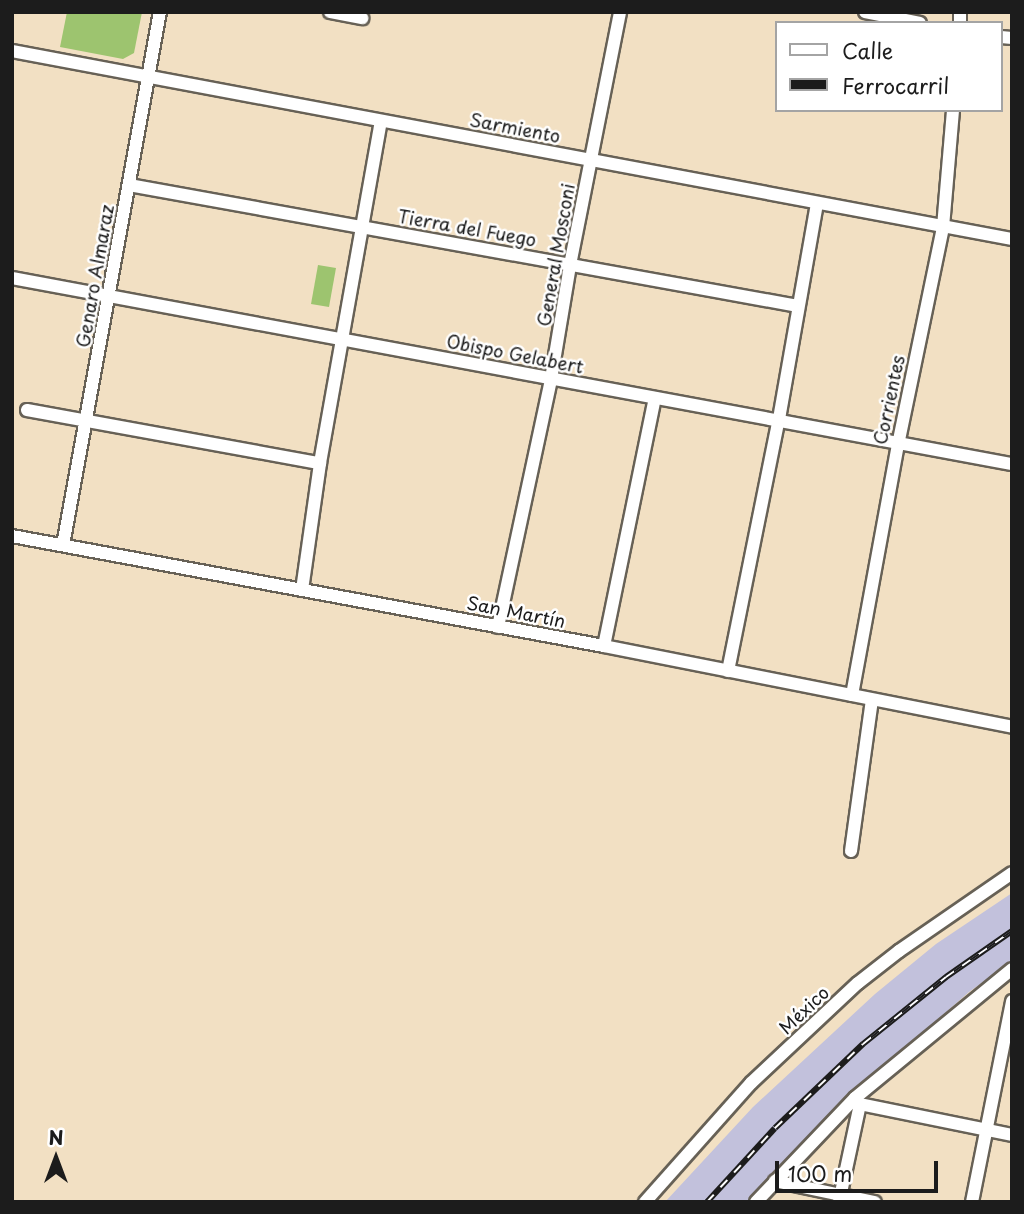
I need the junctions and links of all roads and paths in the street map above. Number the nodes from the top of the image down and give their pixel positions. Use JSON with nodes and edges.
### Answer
{"nodes":[{"id":1,"x":160,"y":12,"type":"edge"},
{"id":2,"x":330,"y":12,"type":"edge"},
{"id":3,"x":620,"y":12,"type":"edge"},
{"id":4,"x":864,"y":12,"type":"edge"},
{"id":5,"x":362,"y":18,"type":"dead end"},
{"id":6,"x":910,"y":21,"type":"edge"},
{"id":7,"x":12,"y":51,"type":"edge"},
{"id":8,"x":149,"y":77,"type":"junction"},
{"id":9,"x":953,"y":112,"type":"edge"},
{"id":10,"x":381,"y":121,"type":"junction"},
{"id":11,"x":591,"y":160,"type":"junction"},
{"id":12,"x":129,"y":185,"type":"junction"},
{"id":13,"x":817,"y":203,"type":"junction"},
{"id":14,"x":362,"y":227,"type":"junction"},
{"id":15,"x":943,"y":227,"type":"junction"},
{"id":16,"x":1012,"y":239,"type":"edge"},
{"id":17,"x":570,"y":265,"type":"junction"},
{"id":18,"x":12,"y":278,"type":"edge"},
{"id":19,"x":109,"y":296,"type":"junction"},
{"id":20,"x":798,"y":306,"type":"junction"},
{"id":21,"x":344,"y":339,"type":"junction"},
{"id":22,"x":551,"y":379,"type":"junction"},
{"id":23,"x":656,"y":398,"type":"junction"},
{"id":24,"x":27,"y":410,"type":"dead end"},
{"id":25,"x":779,"y":419,"type":"junction"},
{"id":26,"x":86,"y":421,"type":"junction"},
{"id":27,"x":899,"y":440,"type":"junction"},
{"id":28,"x":320,"y":463,"type":"junction"},
{"id":29,"x":1012,"y":464,"type":"edge"},
{"id":30,"x":12,"y":536,"type":"edge"},
{"id":31,"x":62,"y":545,"type":"junction"},
{"id":32,"x":302,"y":590,"type":"junction"},
{"id":33,"x":498,"y":627,"type":"junction"},
{"id":34,"x":604,"y":646,"type":"junction"},
{"id":35,"x":729,"y":671,"type":"junction"},
{"id":36,"x":852,"y":695,"type":"junction"},
{"id":37,"x":872,"y":700,"type":"junction"},
{"id":38,"x":1012,"y":727,"type":"edge"},
{"id":39,"x":851,"y":852,"type":"dead end"},
{"id":40,"x":1012,"y":873,"type":"edge"},
{"id":41,"x":1012,"y":969,"type":"edge"},
{"id":42,"x":1012,"y":1001,"type":"edge"},
{"id":43,"x":857,"y":1101,"type":"junction"},
{"id":44,"x":988,"y":1130,"type":"junction"},
{"id":45,"x":1012,"y":1135,"type":"edge"},
{"id":46,"x":775,"y":1181,"type":"junction"},
{"id":47,"x":840,"y":1198,"type":"edge"},
{"id":48,"x":645,"y":1202,"type":"edge"},
{"id":49,"x":756,"y":1202,"type":"edge"},
{"id":50,"x":874,"y":1202,"type":"edge"},
{"id":51,"x":972,"y":1202,"type":"edge"}],
"edges":[{"from":1,"to":8,"type":"street","name":"Genaro Almaraz"},
{"from":2,"to":5,"type":"street"},
{"from":3,"to":11,"type":"street","name":"General Mosconi"},
{"from":4,"to":6,"type":"street"},
{"from":7,"to":8,"type":"street","name":"Sarmiento"},
{"from":8,"to":10,"type":"street","name":"Sarmiento"},
{"from":8,"to":12,"type":"street","name":"Genaro Almaraz"},
{"from":9,"to":15,"type":"street","name":"Corrientes"},
{"from":10,"to":11,"type":"street","name":"Sarmiento"},
{"from":10,"to":14,"type":"street"},
{"from":11,"to":13,"type":"street","name":"Sarmiento"},
{"from":11,"to":17,"type":"street","name":"General Mosconi"},
{"from":12,"to":14,"type":"street","name":"Tierra del Fuego"},
{"from":12,"to":19,"type":"street","name":"Genaro Almaraz"},
{"from":13,"to":15,"type":"street","name":"Sarmiento"},
{"from":13,"to":20,"type":"street"},
{"from":14,"to":17,"type":"street","name":"Tierra del Fuego"},
{"from":14,"to":21,"type":"street"},
{"from":15,"to":16,"type":"street","name":"Sarmiento"},
{"from":15,"to":27,"type":"street","name":"Corrientes"},
{"from":17,"to":20,"type":"street","name":"Tierra del Fuego"},
{"from":17,"to":22,"type":"street","name":"General Mosconi"},
{"from":18,"to":19,"type":"street","name":"Obispo Gelabert"},
{"from":19,"to":21,"type":"street","name":"Obispo Gelabert"},
{"from":19,"to":26,"type":"street","name":"Genaro Almaraz"},
{"from":20,"to":25,"type":"street"},
{"from":21,"to":22,"type":"street","name":"Obispo Gelabert"},
{"from":21,"to":28,"type":"street"},
{"from":22,"to":23,"type":"street","name":"Obispo Gelabert"},
{"from":22,"to":33,"type":"street","name":"General Mosconi"},
{"from":23,"to":25,"type":"street","name":"Obispo Gelabert"},
{"from":23,"to":34,"type":"street"},
{"from":24,"to":26,"type":"street"},
{"from":25,"to":27,"type":"street","name":"Obispo Gelabert"},
{"from":25,"to":35,"type":"street"},
{"from":26,"to":28,"type":"street"},
{"from":26,"to":31,"type":"street","name":"Genaro Almaraz"},
{"from":27,"to":29,"type":"street","name":"Obispo Gelabert"},
{"from":27,"to":36,"type":"street","name":"Corrientes"},
{"from":28,"to":32,"type":"street"},
{"from":30,"to":31,"type":"street","name":"San Martín"},
{"from":31,"to":32,"type":"street","name":"San Martín"},
{"from":32,"to":33,"type":"street","name":"San Martín"},
{"from":33,"to":34,"type":"street","name":"San Martín"},
{"from":34,"to":35,"type":"street","name":"San Martín"},
{"from":35,"to":36,"type":"street","name":"San Martín"},
{"from":36,"to":37,"type":"street","name":"San Martín"},
{"from":37,"to":38,"type":"street","name":"San Martín"},
{"from":37,"to":39,"type":"street"},
{"from":40,"to":48,"type":"street","name":"México"},
{"from":41,"to":43,"type":"street"},
{"from":42,"to":44,"type":"street"},
{"from":43,"to":44,"type":"street"},
{"from":43,"to":46,"type":"street"},
{"from":43,"to":47,"type":"street"},
{"from":44,"to":45,"type":"street"},
{"from":44,"to":51,"type":"street"},
{"from":46,"to":47,"type":"street"},
{"from":46,"to":49,"type":"street"},
{"from":47,"to":50,"type":"street"}]}
